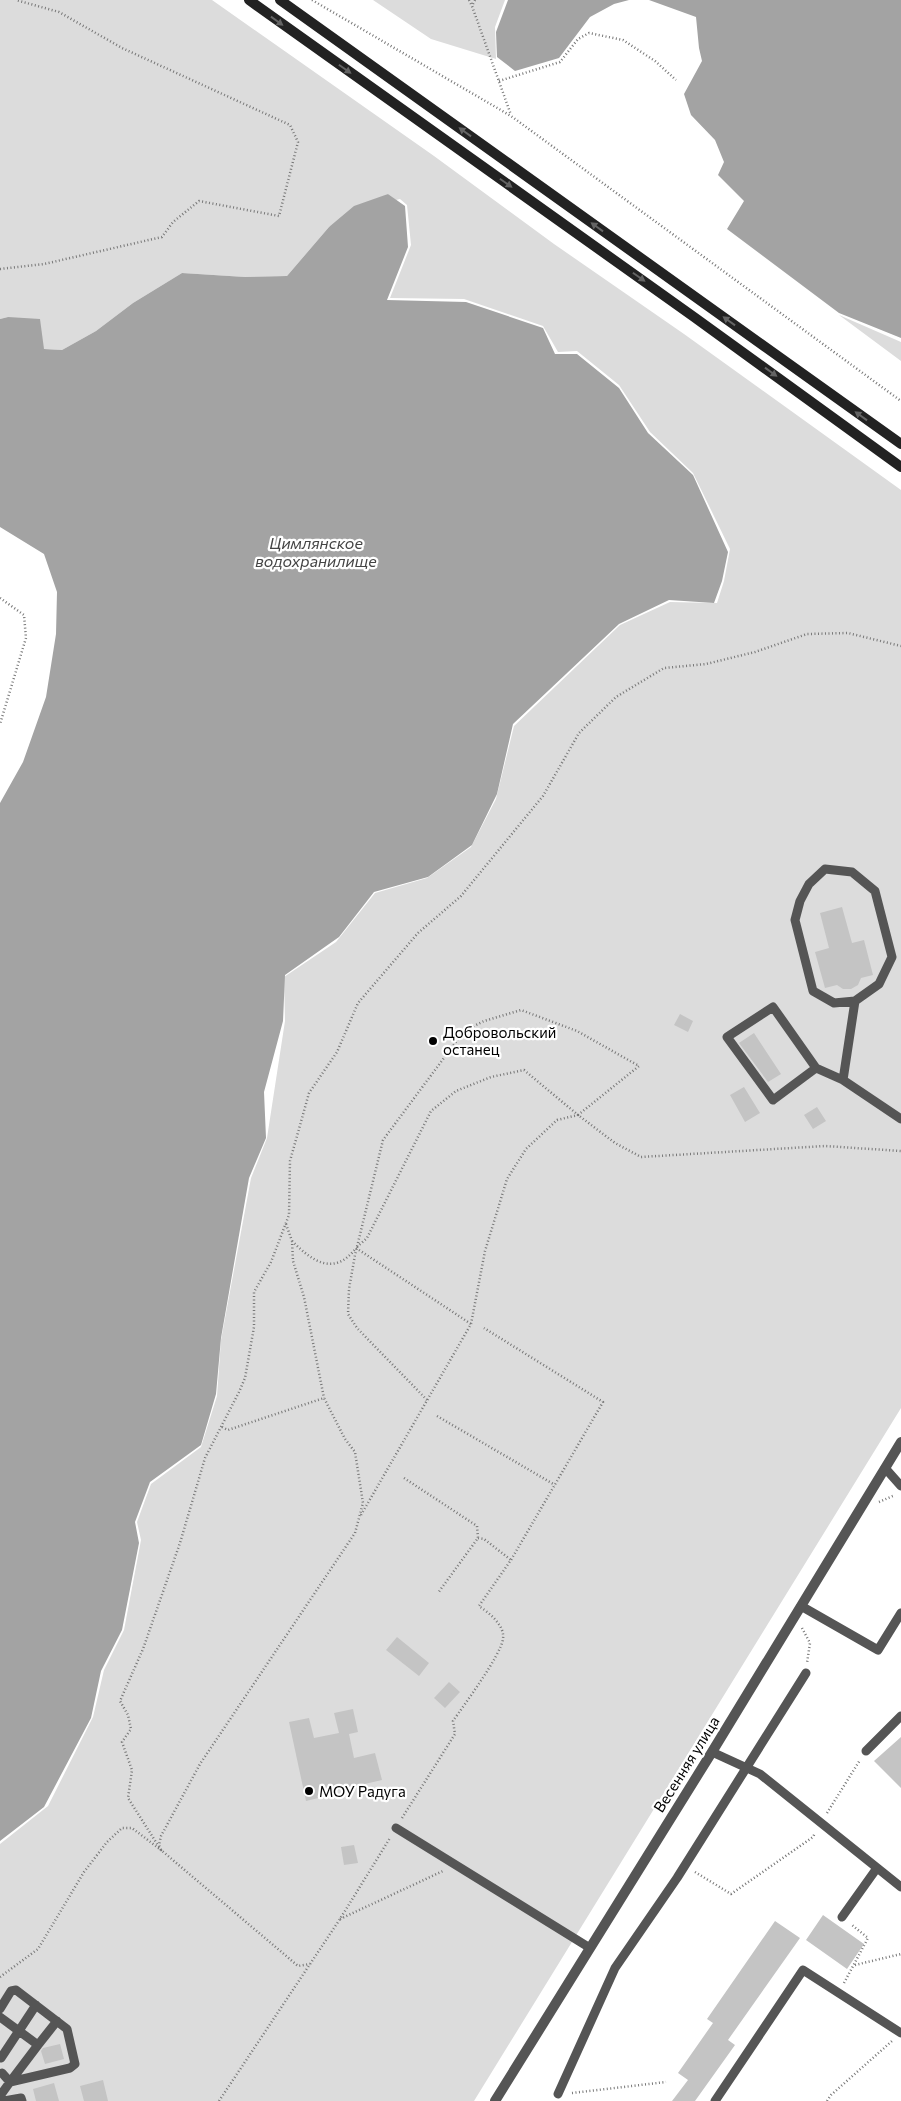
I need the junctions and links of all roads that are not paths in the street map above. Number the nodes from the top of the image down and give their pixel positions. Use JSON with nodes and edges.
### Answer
{"nodes":[{"id":1,"x":249,"y":0,"type":"edge"},
{"id":2,"x":280,"y":0,"type":"edge"},
{"id":3,"x":901,"y":444,"type":"edge"},
{"id":4,"x":901,"y":467,"type":"edge"},
{"id":5,"x":855,"y":1001,"type":"junction"},
{"id":6,"x":816,"y":1068,"type":"junction"},
{"id":7,"x":843,"y":1080,"type":"junction"},
{"id":8,"x":901,"y":1118,"type":"edge"},
{"id":9,"x":901,"y":1442,"type":"edge"},
{"id":10,"x":885,"y":1468,"type":"junction"},
{"id":11,"x":901,"y":1486,"type":"edge"},
{"id":12,"x":801,"y":1606,"type":"junction"},
{"id":13,"x":901,"y":1612,"type":"edge"},
{"id":14,"x":806,"y":1673,"type":"road end"},
{"id":15,"x":901,"y":1716,"type":"edge"},
{"id":16,"x":866,"y":1751,"type":"road end"},
{"id":17,"x":712,"y":1752,"type":"junction"},
{"id":18,"x":746,"y":1768,"type":"junction"},
{"id":19,"x":396,"y":1828,"type":"road end"},
{"id":20,"x":877,"y":1868,"type":"junction"},
{"id":21,"x":901,"y":1887,"type":"edge"},
{"id":22,"x":842,"y":1917,"type":"road end"},
{"id":23,"x":590,"y":1948,"type":"junction"},
{"id":24,"x":36,"y":2005,"type":"junction"},
{"id":25,"x":0,"y":2009,"type":"edge"},
{"id":26,"x":0,"y":2017,"type":"edge"},
{"id":27,"x":57,"y":2022,"type":"junction"},
{"id":28,"x":18,"y":2030,"type":"junction"},
{"id":29,"x":901,"y":2033,"type":"edge"},
{"id":30,"x":38,"y":2045,"type":"junction"},
{"id":31,"x":1,"y":2058,"type":"edge"},
{"id":32,"x":1,"y":2074,"type":"edge"},
{"id":33,"x":10,"y":2082,"type":"junction"},
{"id":34,"x":558,"y":2094,"type":"road end"},
{"id":35,"x":0,"y":2096,"type":"edge"},
{"id":36,"x":4,"y":2101,"type":"edge"},
{"id":37,"x":22,"y":2101,"type":"edge"},
{"id":38,"x":495,"y":2101,"type":"edge"},
{"id":39,"x":715,"y":2101,"type":"edge"}],
"edges":[{"from":1,"to":4,"type":"main road","one_way":true},
{"from":3,"to":2,"type":"main road","one_way":true},
{"from":5,"to":5,"type":"lane"},
{"from":5,"to":7,"type":"lane"},
{"from":6,"to":6,"type":"lane"},
{"from":6,"to":7,"type":"lane"},
{"from":7,"to":8,"type":"lane"},
{"from":9,"to":10,"type":"street","name":"Весенняя улица"},
{"from":10,"to":11,"type":"lane"},
{"from":10,"to":12,"type":"street","name":"Весенняя улица"},
{"from":12,"to":13,"type":"lane"},
{"from":12,"to":17,"type":"street","name":"Весенняя улица"},
{"from":14,"to":18,"type":"lane"},
{"from":15,"to":16,"type":"lane"},
{"from":17,"to":18,"type":"lane"},
{"from":17,"to":23,"type":"street","name":"Весенняя улица"},
{"from":18,"to":20,"type":"lane"},
{"from":18,"to":34,"type":"lane"},
{"from":19,"to":23,"type":"lane"},
{"from":20,"to":21,"type":"lane"},
{"from":20,"to":22,"type":"lane"},
{"from":23,"to":38,"type":"street","name":"Весенняя улица"},
{"from":24,"to":25,"type":"lane"},
{"from":24,"to":27,"type":"lane"},
{"from":24,"to":28,"type":"lane"},
{"from":26,"to":28,"type":"lane"},
{"from":27,"to":30,"type":"lane"},
{"from":27,"to":33,"type":"lane"},
{"from":28,"to":30,"type":"lane"},
{"from":28,"to":31,"type":"lane"},
{"from":29,"to":39,"type":"lane"},
{"from":30,"to":33,"type":"lane"},
{"from":31,"to":32,"type":"lane"},
{"from":32,"to":33,"type":"lane"},
{"from":33,"to":35,"type":"lane"},
{"from":36,"to":37,"type":"lane"}]}
